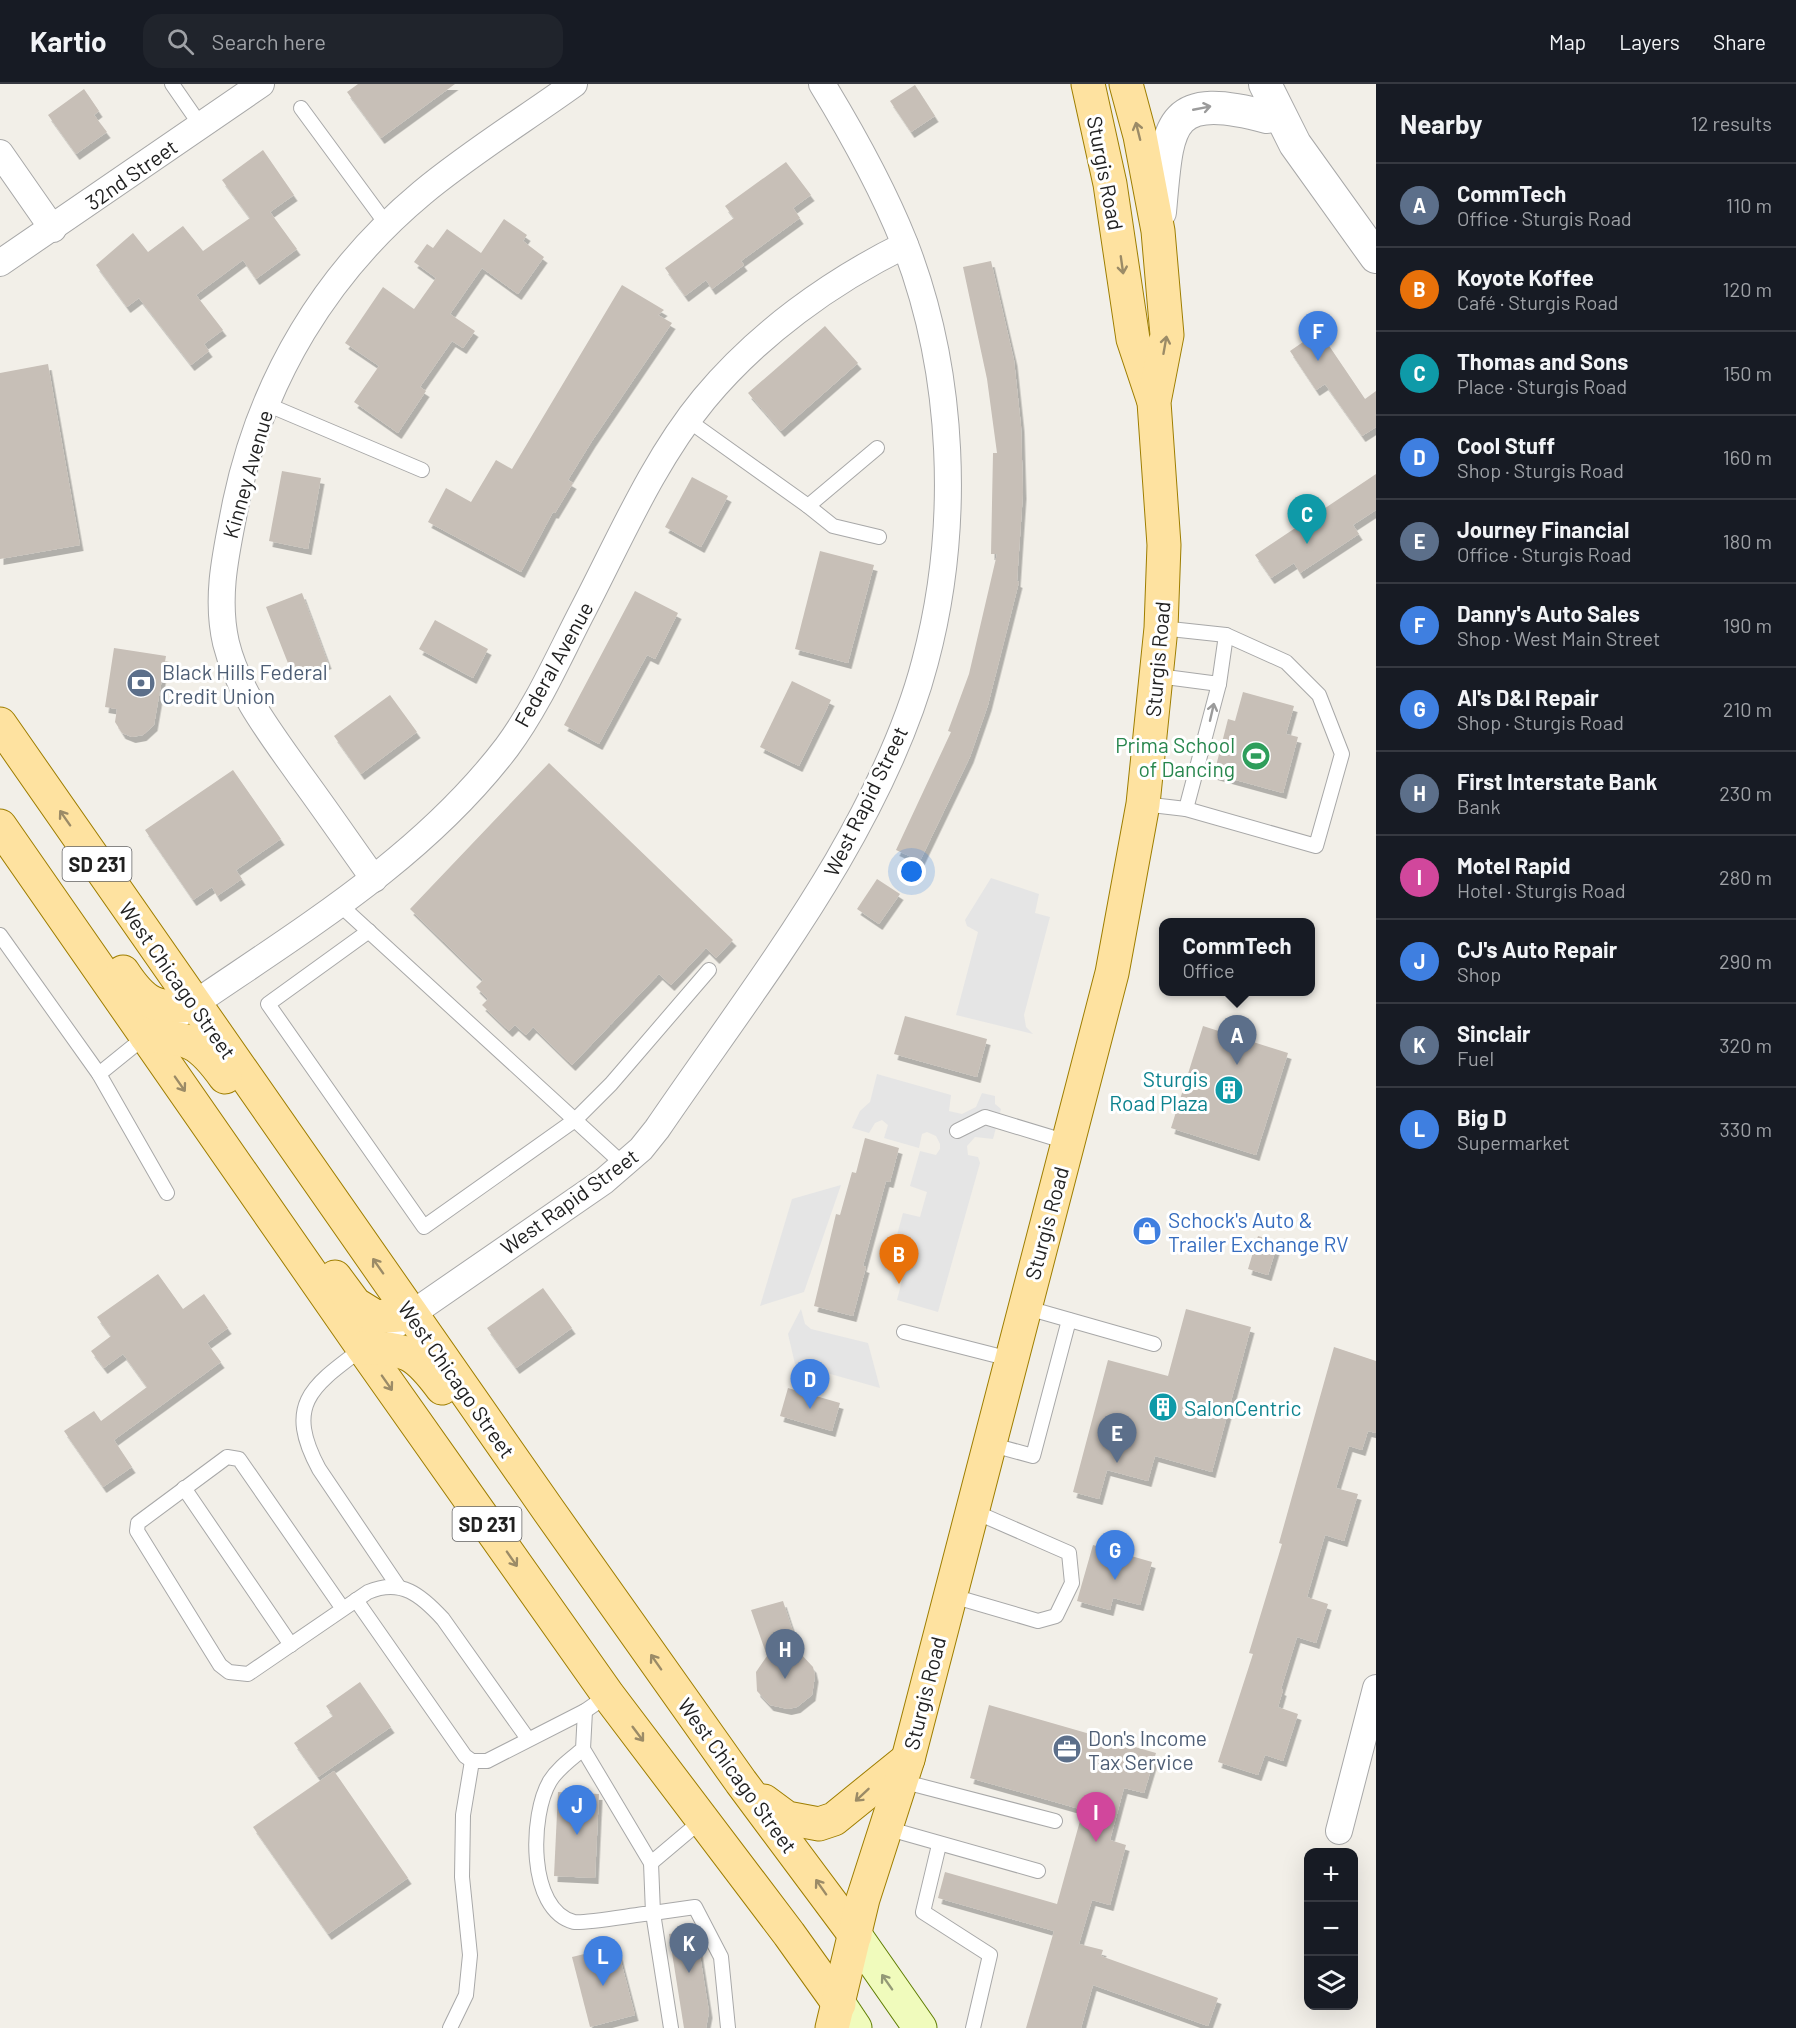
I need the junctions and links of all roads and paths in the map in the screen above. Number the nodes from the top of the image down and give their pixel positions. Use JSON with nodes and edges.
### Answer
{"nodes":[{"id":1,"x":172,"y":84,"type":"edge"},
{"id":2,"x":261,"y":84,"type":"edge"},
{"id":3,"x":574,"y":84,"type":"edge"},
{"id":4,"x":822,"y":84,"type":"edge"},
{"id":5,"x":1088,"y":84,"type":"edge"},
{"id":6,"x":1126,"y":84,"type":"edge"},
{"id":7,"x":1221,"y":84,"type":"edge"},
{"id":8,"x":1265,"y":84,"type":"edge"},
{"id":9,"x":301,"y":108,"type":"dead end"},
{"id":10,"x":1267,"y":117,"type":"junction"},
{"id":11,"x":201,"y":126,"type":"junction"},
{"id":12,"x":1295,"y":144,"type":"junction"},
{"id":13,"x":0,"y":153,"type":"edge"},
{"id":14,"x":387,"y":225,"type":"junction"},
{"id":15,"x":53,"y":229,"type":"junction"},
{"id":16,"x":1158,"y":231,"type":"junction"},
{"id":17,"x":905,"y":245,"type":"junction"},
{"id":18,"x":1376,"y":257,"type":"edge"},
{"id":19,"x":0,"y":263,"type":"edge"},
{"id":20,"x":1154,"y":402,"type":"junction"},
{"id":21,"x":266,"y":404,"type":"junction"},
{"id":22,"x":689,"y":421,"type":"junction"},
{"id":23,"x":877,"y":448,"type":"dead end"},
{"id":24,"x":422,"y":470,"type":"dead end"},
{"id":25,"x":808,"y":506,"type":"junction"},
{"id":26,"x":879,"y":537,"type":"dead end"},
{"id":27,"x":1161,"y":628,"type":"junction"},
{"id":28,"x":1226,"y":634,"type":"junction"},
{"id":29,"x":1158,"y":676,"type":"junction"},
{"id":30,"x":1219,"y":684,"type":"junction"},
{"id":31,"x":0,"y":724,"type":"edge"},
{"id":32,"x":1143,"y":804,"type":"junction"},
{"id":33,"x":1186,"y":809,"type":"junction"},
{"id":34,"x":5,"y":834,"type":"edge"},
{"id":35,"x":374,"y":879,"type":"junction"},
{"id":36,"x":339,"y":904,"type":"junction"},
{"id":37,"x":369,"y":931,"type":"junction"},
{"id":38,"x":0,"y":935,"type":"edge"},
{"id":39,"x":709,"y":970,"type":"dead end"},
{"id":40,"x":194,"y":1004,"type":"junction"},
{"id":41,"x":146,"y":1036,"type":"junction"},
{"id":42,"x":99,"y":1074,"type":"junction"},
{"id":43,"x":575,"y":1120,"type":"junction"},
{"id":44,"x":957,"y":1131,"type":"dead end"},
{"id":45,"x":1067,"y":1142,"type":"junction"},
{"id":46,"x":228,"y":1154,"type":"junction"},
{"id":47,"x":624,"y":1165,"type":"junction"},
{"id":48,"x":310,"y":1170,"type":"junction"},
{"id":49,"x":167,"y":1193,"type":"dead end"},
{"id":50,"x":1024,"y":1307,"type":"junction"},
{"id":51,"x":411,"y":1314,"type":"junction"},
{"id":52,"x":1069,"y":1320,"type":"junction"},
{"id":53,"x":904,"y":1332,"type":"dead end"},
{"id":54,"x":1154,"y":1344,"type":"dead end"},
{"id":55,"x":363,"y":1348,"type":"junction"},
{"id":56,"x":1010,"y":1359,"type":"junction"},
{"id":57,"x":988,"y":1443,"type":"junction"},
{"id":58,"x":184,"y":1488,"type":"junction"},
{"id":59,"x":971,"y":1510,"type":"junction"},
{"id":60,"x":549,"y":1511,"type":"junction"},
{"id":61,"x":398,"y":1586,"type":"junction"},
{"id":62,"x":949,"y":1595,"type":"junction"},
{"id":63,"x":356,"y":1600,"type":"junction"},
{"id":64,"x":343,"y":1609,"type":"junction"},
{"id":65,"x":291,"y":1645,"type":"junction"},
{"id":66,"x":1376,"y":1688,"type":"edge"},
{"id":67,"x":597,"y":1703,"type":"junction"},
{"id":68,"x":1372,"y":1720,"type":"edge"},
{"id":69,"x":528,"y":1739,"type":"junction"},
{"id":70,"x":583,"y":1749,"type":"junction"},
{"id":71,"x":472,"y":1761,"type":"junction"},
{"id":72,"x":904,"y":1770,"type":"junction"},
{"id":73,"x":741,"y":1782,"type":"junction"},
{"id":74,"x":703,"y":1819,"type":"junction"},
{"id":75,"x":1055,"y":1821,"type":"dead end"},
{"id":76,"x":886,"y":1828,"type":"junction"},
{"id":77,"x":1339,"y":1831,"type":"dead end"},
{"id":78,"x":939,"y":1845,"type":"junction"},
{"id":79,"x":651,"y":1863,"type":"junction"},
{"id":80,"x":1038,"y":1871,"type":"dead end"},
{"id":81,"x":652,"y":1913,"type":"junction"},
{"id":82,"x":855,"y":1935,"type":"junction"},
{"id":83,"x":842,"y":2020,"type":"edge"},
{"id":84,"x":450,"y":2028,"type":"edge"},
{"id":85,"x":671,"y":2028,"type":"edge"},
{"id":86,"x":728,"y":2028,"type":"edge"},
{"id":87,"x":920,"y":2028,"type":"edge"},
{"id":88,"x":973,"y":2028,"type":"edge"}],
"edges":[{"from":1,"to":11,"type":"lane"},
{"from":2,"to":11,"type":"street","name":"32nd Street"},
{"from":3,"to":14,"type":"street","name":"Kinney Avenue"},
{"from":4,"to":17,"type":"street","name":"West Rapid Street"},
{"from":5,"to":20,"type":"main road","name":"Sturgis Road","one_way":true},
{"from":16,"to":6,"type":"main road","name":"Sturgis Road","one_way":true},
{"from":7,"to":10,"type":"street"},
{"from":8,"to":12,"type":"street"},
{"from":9,"to":14,"type":"lane"},
{"from":10,"to":12,"type":"street"},
{"from":16,"to":10,"type":"street","one_way":true},
{"from":11,"to":15,"type":"street","name":"32nd Street"},
{"from":12,"to":18,"type":"street"},
{"from":13,"to":15,"type":"street"},
{"from":14,"to":21,"type":"street","name":"Kinney Avenue"},
{"from":15,"to":19,"type":"street","name":"32nd Street"},
{"from":20,"to":16,"type":"main road","name":"Sturgis Road","one_way":true},
{"from":17,"to":22,"type":"street","name":"Federal Avenue"},
{"from":17,"to":47,"type":"street","name":"West Rapid Street"},
{"from":20,"to":27,"type":"main road","name":"Sturgis Road"},
{"from":21,"to":24,"type":"lane"},
{"from":21,"to":35,"type":"street","name":"Kinney Avenue"},
{"from":22,"to":25,"type":"lane"},
{"from":22,"to":35,"type":"street","name":"Federal Avenue"},
{"from":23,"to":25,"type":"lane"},
{"from":25,"to":26,"type":"lane"},
{"from":27,"to":28,"type":"lane"},
{"from":27,"to":29,"type":"main road","name":"Sturgis Road"},
{"from":28,"to":30,"type":"lane"},
{"from":28,"to":33,"type":"lane"},
{"from":29,"to":30,"type":"lane"},
{"from":29,"to":32,"type":"main road","name":"Sturgis Road"},
{"from":33,"to":30,"type":"lane","one_way":true},
{"from":40,"to":31,"type":"main road","name":"West Chicago Street","number":"SD 231","one_way":true},
{"from":32,"to":33,"type":"lane"},
{"from":32,"to":45,"type":"main road","name":"Sturgis Road"},
{"from":34,"to":40,"type":"main road"},
{"from":34,"to":41,"type":"main road","number":"SD 231"},
{"from":35,"to":36,"type":"street","name":"Federal Avenue"},
{"from":36,"to":37,"type":"lane"},
{"from":36,"to":40,"type":"street","name":"Federal Avenue"},
{"from":37,"to":43,"type":"lane"},
{"from":37,"to":43,"type":"lane"},
{"from":38,"to":42,"type":"lane"},
{"from":39,"to":43,"type":"lane"},
{"from":40,"to":41,"type":"street","name":"Federal Avenue"},
{"from":40,"to":48,"type":"main road","name":"West Chicago Street","number":"SD 231"},
{"from":41,"to":42,"type":"lane"},
{"from":41,"to":46,"type":"main road","number":"SD 231","one_way":true},
{"from":41,"to":48,"type":"main road"},
{"from":42,"to":49,"type":"lane"},
{"from":43,"to":47,"type":"lane"},
{"from":44,"to":45,"type":"lane"},
{"from":45,"to":50,"type":"main road","name":"Sturgis Road"},
{"from":46,"to":51,"type":"main road"},
{"from":46,"to":55,"type":"main road","number":"SD 231"},
{"from":47,"to":51,"type":"street","name":"West Rapid Street"},
{"from":51,"to":48,"type":"main road","name":"West Chicago Street","number":"SD 231","one_way":true},
{"from":50,"to":52,"type":"lane"},
{"from":50,"to":56,"type":"main road","name":"Sturgis Road"},
{"from":51,"to":55,"type":"street","name":"West Rapid Street"},
{"from":51,"to":60,"type":"main road","name":"West Chicago Street","number":"SD 231"},
{"from":52,"to":54,"type":"lane"},
{"from":52,"to":57,"type":"lane"},
{"from":53,"to":56,"type":"lane"},
{"from":55,"to":60,"type":"main road"},
{"from":55,"to":61,"type":"lane"},
{"from":55,"to":67,"type":"main road","number":"SD 231","one_way":true},
{"from":56,"to":57,"type":"main road","name":"Sturgis Road"},
{"from":57,"to":59,"type":"main road","name":"Sturgis Road"},
{"from":58,"to":64,"type":"lane"},
{"from":58,"to":65,"type":"lane"},
{"from":58,"to":65,"type":"lane"},
{"from":59,"to":62,"type":"main road","name":"Sturgis Road"},
{"from":59,"to":62,"type":"lane"},
{"from":73,"to":60,"type":"main road","name":"West Chicago Street","number":"SD 231","one_way":true},
{"from":61,"to":63,"type":"lane"},
{"from":61,"to":69,"type":"lane"},
{"from":62,"to":72,"type":"main road","name":"Sturgis Road"},
{"from":63,"to":64,"type":"lane"},
{"from":63,"to":71,"type":"lane"},
{"from":64,"to":65,"type":"lane"},
{"from":66,"to":68,"type":"street"},
{"from":67,"to":69,"type":"lane"},
{"from":67,"to":70,"type":"lane"},
{"from":67,"to":74,"type":"main road","number":"SD 231","one_way":true},
{"from":68,"to":77,"type":"street"},
{"from":69,"to":71,"type":"lane"},
{"from":70,"to":79,"type":"lane"},
{"from":70,"to":81,"type":"lane"},
{"from":71,"to":84,"type":"lane"},
{"from":72,"to":73,"type":"main road","one_way":true},
{"from":72,"to":75,"type":"lane"},
{"from":72,"to":76,"type":"main road","name":"Sturgis Road"},
{"from":82,"to":73,"type":"main road","name":"West Chicago Street","number":"SD 231","one_way":true},
{"from":74,"to":79,"type":"lane"},
{"from":74,"to":83,"type":"main road","number":"SD 231"},
{"from":76,"to":78,"type":"lane"},
{"from":76,"to":82,"type":"main road","name":"Sturgis Road"},
{"from":78,"to":80,"type":"lane"},
{"from":78,"to":88,"type":"lane"},
{"from":79,"to":81,"type":"lane"},
{"from":81,"to":85,"type":"lane"},
{"from":81,"to":86,"type":"lane"},
{"from":82,"to":83,"type":"main road","name":"Sturgis Road"},
{"from":87,"to":82,"type":"main road","name":"West Chicago Street","one_way":true}]}
